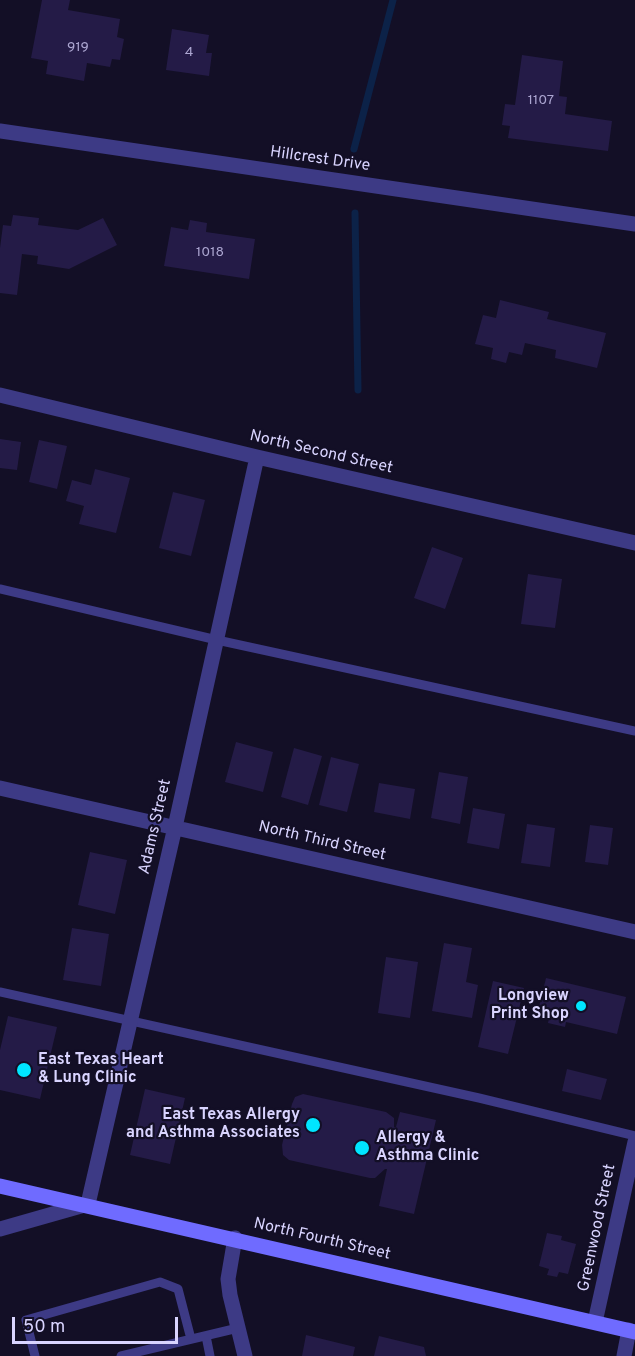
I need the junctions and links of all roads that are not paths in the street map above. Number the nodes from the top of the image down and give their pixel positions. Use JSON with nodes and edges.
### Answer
{"nodes":[{"id":1,"x":0,"y":131,"type":"edge"},
{"id":2,"x":635,"y":224,"type":"edge"},
{"id":3,"x":0,"y":395,"type":"edge"},
{"id":4,"x":256,"y":457,"type":"junction"},
{"id":5,"x":635,"y":543,"type":"edge"},
{"id":6,"x":0,"y":589,"type":"edge"},
{"id":7,"x":216,"y":640,"type":"junction"},
{"id":8,"x":635,"y":731,"type":"edge"},
{"id":9,"x":0,"y":788,"type":"edge"},
{"id":10,"x":175,"y":827,"type":"junction"},
{"id":11,"x":635,"y":932,"type":"edge"},
{"id":12,"x":0,"y":992,"type":"edge"},
{"id":13,"x":130,"y":1022,"type":"junction"},
{"id":14,"x":635,"y":1136,"type":"edge"},
{"id":15,"x":635,"y":1143,"type":"edge"},
{"id":16,"x":0,"y":1186,"type":"edge"},
{"id":17,"x":88,"y":1204,"type":"junction"},
{"id":18,"x":0,"y":1229,"type":"edge"},
{"id":19,"x":235,"y":1238,"type":"junction"},
{"id":20,"x":595,"y":1322,"type":"junction"},
{"id":21,"x":238,"y":1328,"type":"junction"},
{"id":22,"x":632,"y":1331,"type":"edge"},
{"id":23,"x":206,"y":1336,"type":"junction"},
{"id":24,"x":191,"y":1339,"type":"junction"},
{"id":25,"x":35,"y":1356,"type":"edge"},
{"id":26,"x":121,"y":1356,"type":"edge"},
{"id":27,"x":210,"y":1356,"type":"edge"},
{"id":28,"x":245,"y":1356,"type":"edge"},
{"id":29,"x":624,"y":1356,"type":"edge"}],
"edges":[{"from":1,"to":2,"type":"street","name":"Hillcrest Drive"},
{"from":3,"to":4,"type":"street","name":"North Second Street"},
{"from":4,"to":5,"type":"street","name":"North Second Street"},
{"from":4,"to":7,"type":"street","name":"Adams Street"},
{"from":6,"to":7,"type":"lane"},
{"from":7,"to":8,"type":"lane"},
{"from":7,"to":10,"type":"street","name":"Adams Street"},
{"from":9,"to":10,"type":"street","name":"North Third Street"},
{"from":10,"to":11,"type":"street","name":"North Third Street"},
{"from":10,"to":13,"type":"street","name":"Adams Street"},
{"from":12,"to":13,"type":"lane"},
{"from":13,"to":14,"type":"lane"},
{"from":13,"to":17,"type":"street","name":"Adams Street"},
{"from":15,"to":20,"type":"street","name":"Greenwood Street"},
{"from":16,"to":17,"type":"main road","name":"North Fourth Street"},
{"from":17,"to":18,"type":"street"},
{"from":17,"to":19,"type":"main road","name":"North Fourth Street"},
{"from":19,"to":20,"type":"main road","name":"North Fourth Street"},
{"from":19,"to":21,"type":"street"},
{"from":20,"to":22,"type":"main road","name":"North Fourth Street"},
{"from":21,"to":23,"type":"lane"},
{"from":21,"to":28,"type":"street"},
{"from":22,"to":29,"type":"street"},
{"from":23,"to":24,"type":"lane"},
{"from":23,"to":27,"type":"lane"},
{"from":24,"to":25,"type":"lane"},
{"from":24,"to":26,"type":"lane"}]}
